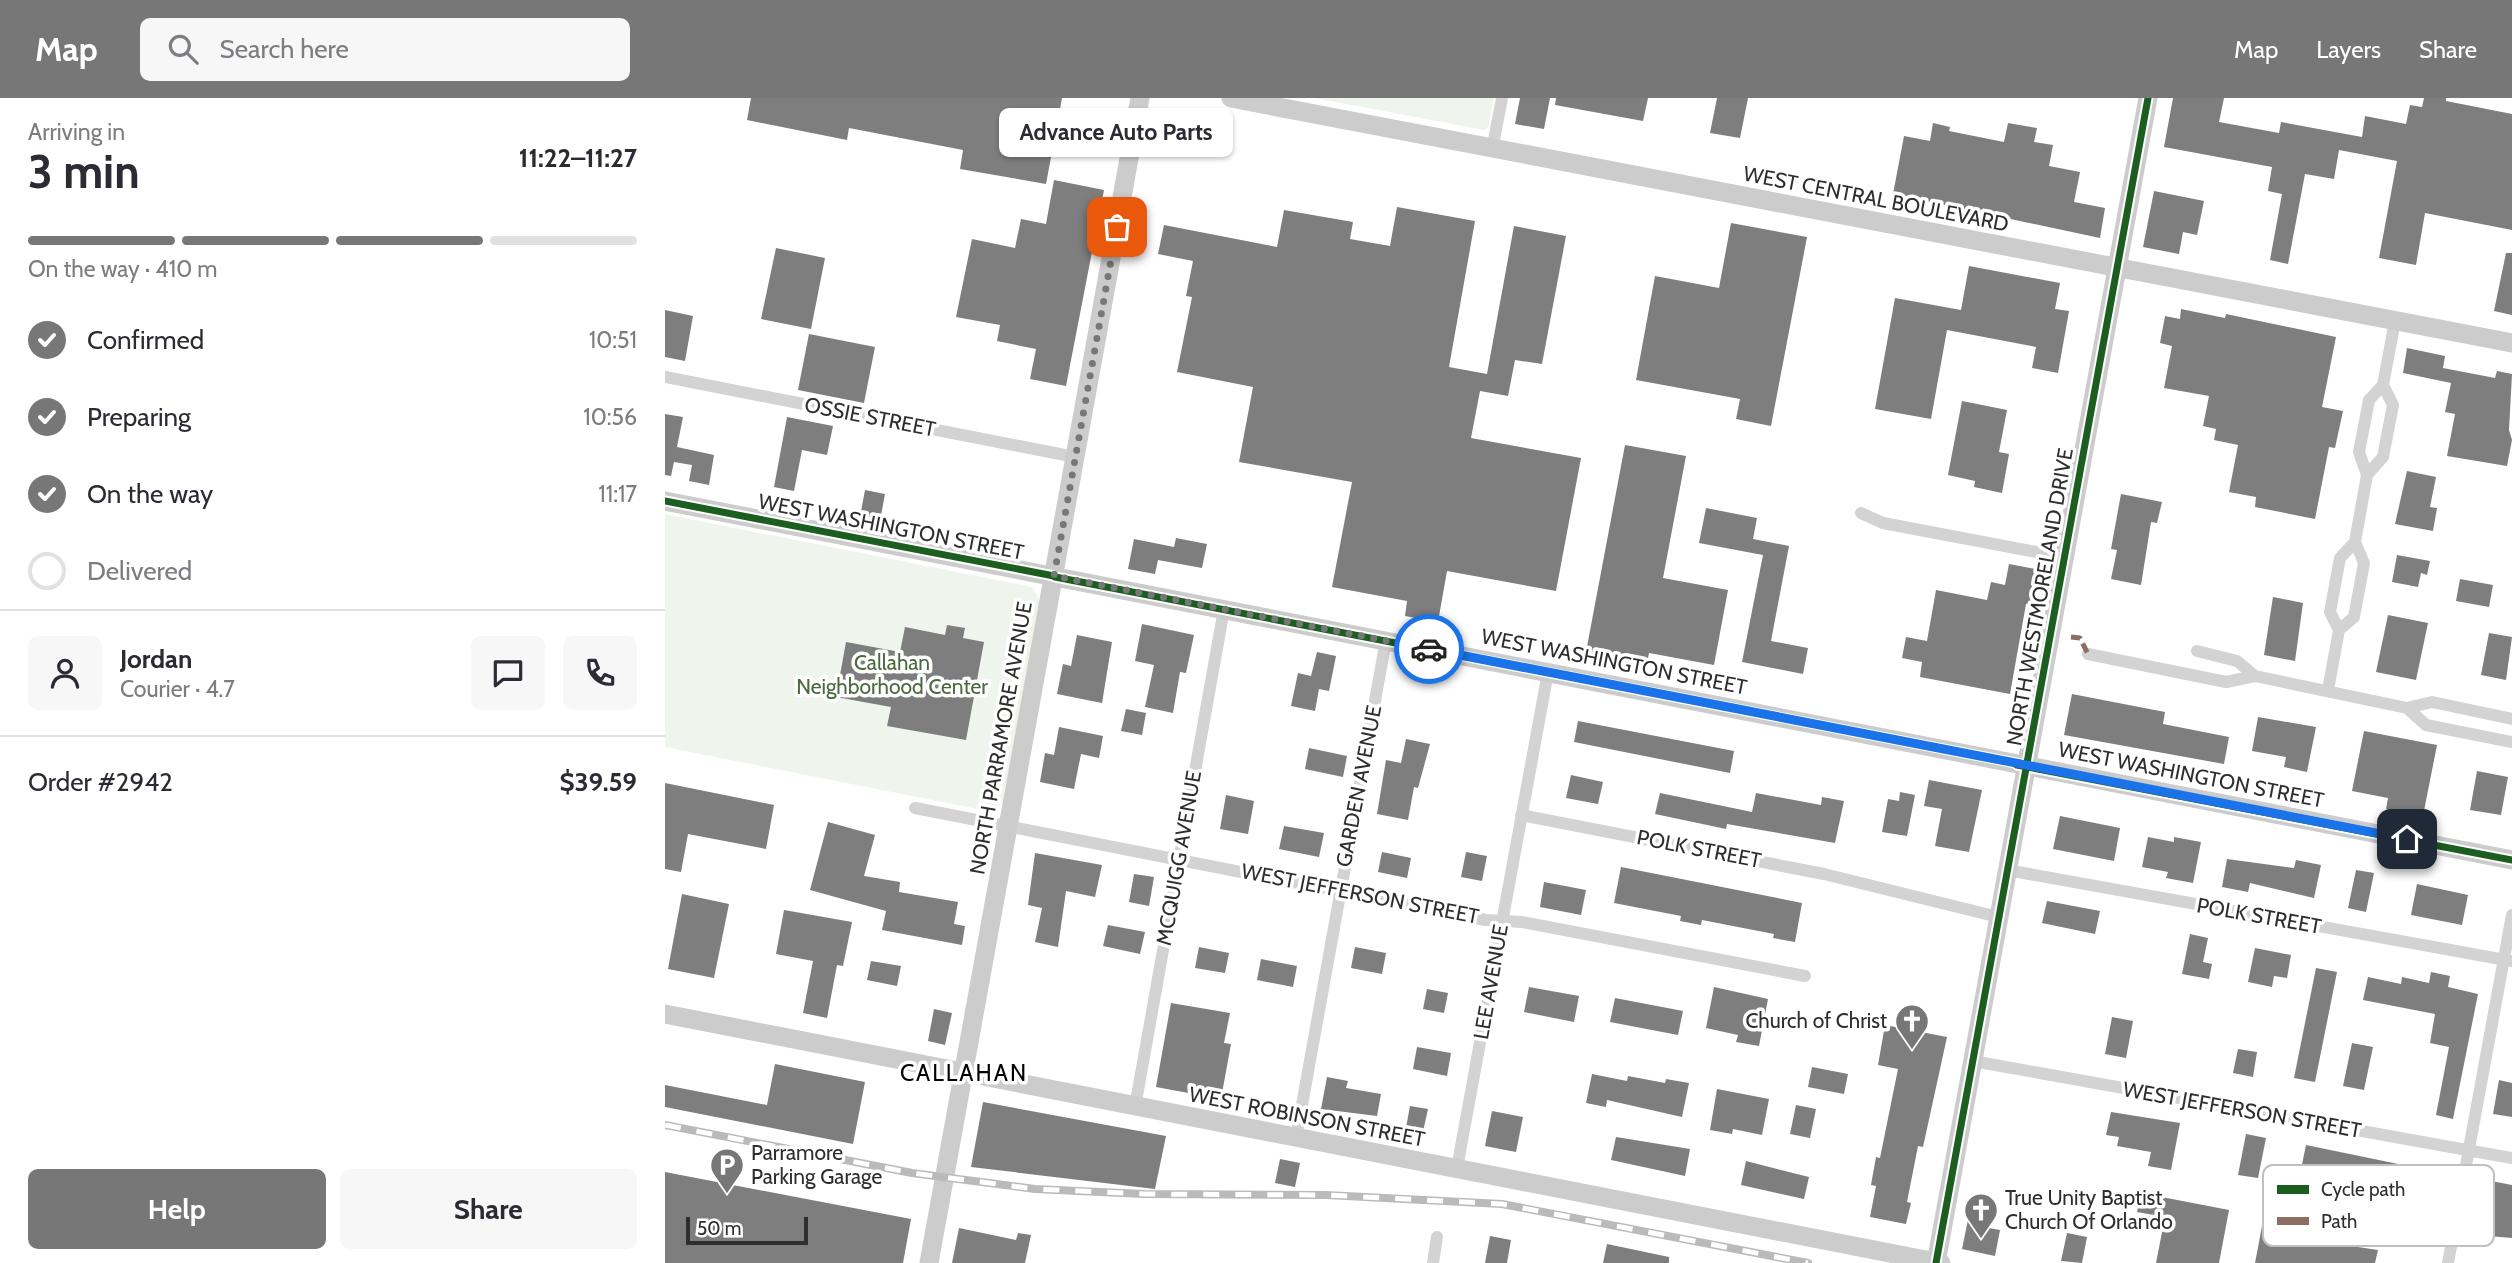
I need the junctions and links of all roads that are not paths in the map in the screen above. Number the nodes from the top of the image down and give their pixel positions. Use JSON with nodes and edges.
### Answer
{"nodes":[{"id":1,"x":1140,"y":98,"type":"edge"},
{"id":2,"x":1231,"y":98,"type":"edge"},
{"id":3,"x":1502,"y":98,"type":"edge"},
{"id":4,"x":2148,"y":98,"type":"edge"},
{"id":5,"x":1492,"y":150,"type":"junction"},
{"id":6,"x":2116,"y":268,"type":"junction"},
{"id":7,"x":2395,"y":321,"type":"junction"},
{"id":8,"x":2512,"y":343,"type":"edge"},
{"id":9,"x":665,"y":377,"type":"edge"},
{"id":10,"x":2383,"y":384,"type":"junction"},
{"id":11,"x":1075,"y":457,"type":"junction"},
{"id":12,"x":2367,"y":475,"type":"junction"},
{"id":13,"x":665,"y":501,"type":"edge"},
{"id":14,"x":1861,"y":513,"type":"dead end"},
{"id":15,"x":2355,"y":542,"type":"junction"},
{"id":16,"x":2063,"y":557,"type":"junction"},
{"id":17,"x":1054,"y":576,"type":"junction"},
{"id":18,"x":1224,"y":609,"type":"junction"},
{"id":19,"x":2339,"y":630,"type":"junction"},
{"id":20,"x":1386,"y":640,"type":"junction"},
{"id":21,"x":2197,"y":651,"type":"dead end"},
{"id":22,"x":2088,"y":654,"type":"dead end"},
{"id":23,"x":1548,"y":673,"type":"junction"},
{"id":24,"x":2255,"y":676,"type":"junction"},
{"id":25,"x":2328,"y":690,"type":"junction"},
{"id":26,"x":2407,"y":708,"type":"junction"},
{"id":27,"x":2512,"y":719,"type":"edge"},
{"id":28,"x":2512,"y":742,"type":"edge"},
{"id":29,"x":2027,"y":767,"type":"junction"},
{"id":30,"x":915,"y":808,"type":"dead end"},
{"id":31,"x":1521,"y":815,"type":"junction"},
{"id":32,"x":1008,"y":825,"type":"junction"},
{"id":33,"x":1179,"y":858,"type":"junction"},
{"id":34,"x":2512,"y":860,"type":"edge"},
{"id":35,"x":2007,"y":870,"type":"junction"},
{"id":36,"x":1339,"y":890,"type":"junction"},
{"id":37,"x":2512,"y":915,"type":"edge"},
{"id":38,"x":1998,"y":917,"type":"junction"},
{"id":39,"x":1502,"y":920,"type":"junction"},
{"id":40,"x":2508,"y":961,"type":"edge"},
{"id":41,"x":1805,"y":976,"type":"dead end"},
{"id":42,"x":665,"y":1014,"type":"edge"},
{"id":43,"x":1973,"y":1061,"type":"junction"},
{"id":44,"x":963,"y":1072,"type":"junction"},
{"id":45,"x":1135,"y":1107,"type":"junction"},
{"id":46,"x":1296,"y":1138,"type":"junction"},
{"id":47,"x":2468,"y":1150,"type":"junction"},
{"id":48,"x":2512,"y":1158,"type":"edge"},
{"id":49,"x":2465,"y":1165,"type":"edge"},
{"id":50,"x":1457,"y":1168,"type":"junction"},
{"id":51,"x":1437,"y":1237,"type":"dead end"},
{"id":52,"x":929,"y":1263,"type":"edge"},
{"id":53,"x":1433,"y":1263,"type":"edge"},
{"id":54,"x":1938,"y":1263,"type":"edge"}],
"edges":[{"from":1,"to":11,"type":"street","name":"NORTH PARRAMORE AVENUE"},
{"from":2,"to":5,"type":"street","name":"WEST CENTRAL BOULEVARD"},
{"from":3,"to":5,"type":"street"},
{"from":4,"to":6,"type":"street","name":"NORTH WESTMORELAND DRIVE"},
{"from":5,"to":6,"type":"street","name":"WEST CENTRAL BOULEVARD"},
{"from":6,"to":7,"type":"street","name":"WEST CENTRAL BOULEVARD"},
{"from":6,"to":16,"type":"street","name":"NORTH WESTMORELAND DRIVE"},
{"from":7,"to":8,"type":"street","name":"WEST CENTRAL BOULEVARD"},
{"from":7,"to":10,"type":"street"},
{"from":9,"to":11,"type":"street","name":"OSSIE STREET"},
{"from":10,"to":12,"type":"street"},
{"from":10,"to":12,"type":"street"},
{"from":11,"to":17,"type":"street","name":"NORTH PARRAMORE AVENUE"},
{"from":12,"to":15,"type":"street"},
{"from":13,"to":17,"type":"street","name":"WEST WASHINGTON STREET"},
{"from":14,"to":16,"type":"street"},
{"from":15,"to":19,"type":"street"},
{"from":15,"to":19,"type":"street"},
{"from":16,"to":29,"type":"street","name":"NORTH WESTMORELAND DRIVE"},
{"from":17,"to":18,"type":"street","name":"WEST WASHINGTON STREET"},
{"from":17,"to":32,"type":"street","name":"NORTH PARRAMORE AVENUE"},
{"from":18,"to":20,"type":"street","name":"WEST WASHINGTON STREET"},
{"from":18,"to":33,"type":"street","name":"MCQUIGG AVENUE"},
{"from":19,"to":25,"type":"street"},
{"from":20,"to":23,"type":"street","name":"WEST WASHINGTON STREET"},
{"from":20,"to":36,"type":"street","name":"GARDEN AVENUE"},
{"from":21,"to":24,"type":"street"},
{"from":22,"to":24,"type":"street"},
{"from":23,"to":29,"type":"street","name":"WEST WASHINGTON STREET"},
{"from":23,"to":31,"type":"street","name":"LEE AVENUE"},
{"from":24,"to":25,"type":"street"},
{"from":25,"to":26,"type":"street"},
{"from":26,"to":27,"type":"street"},
{"from":26,"to":28,"type":"street"},
{"from":29,"to":34,"type":"street","name":"WEST WASHINGTON STREET"},
{"from":29,"to":35,"type":"street","name":"NORTH WESTMORELAND DRIVE"},
{"from":30,"to":32,"type":"street","name":"WEST JEFFERSON STREET"},
{"from":31,"to":38,"type":"street","name":"POLK STREET"},
{"from":31,"to":39,"type":"street","name":"LEE AVENUE"},
{"from":32,"to":33,"type":"street","name":"WEST JEFFERSON STREET"},
{"from":32,"to":44,"type":"street","name":"NORTH PARRAMORE AVENUE"},
{"from":33,"to":36,"type":"street","name":"WEST JEFFERSON STREET"},
{"from":33,"to":45,"type":"street","name":"MCQUIGG AVENUE"},
{"from":35,"to":38,"type":"street","name":"NORTH WESTMORELAND DRIVE"},
{"from":35,"to":40,"type":"street","name":"POLK STREET"},
{"from":36,"to":39,"type":"street","name":"WEST JEFFERSON STREET"},
{"from":36,"to":46,"type":"street","name":"GARDEN AVENUE"},
{"from":37,"to":40,"type":"street"},
{"from":38,"to":43,"type":"street","name":"NORTH WESTMORELAND DRIVE"},
{"from":39,"to":41,"type":"street","name":"WEST JEFFERSON STREET"},
{"from":39,"to":50,"type":"street","name":"LEE AVENUE"},
{"from":40,"to":47,"type":"street"},
{"from":42,"to":44,"type":"street","name":"WEST ROBINSON STREET"},
{"from":43,"to":47,"type":"street","name":"WEST JEFFERSON STREET"},
{"from":43,"to":54,"type":"street","name":"NORTH WESTMORELAND DRIVE"},
{"from":44,"to":45,"type":"street","name":"WEST ROBINSON STREET"},
{"from":44,"to":52,"type":"street","name":"NORTH PARRAMORE AVENUE"},
{"from":45,"to":46,"type":"street","name":"WEST ROBINSON STREET"},
{"from":46,"to":50,"type":"street","name":"WEST ROBINSON STREET"},
{"from":47,"to":48,"type":"street","name":"WEST JEFFERSON STREET"},
{"from":47,"to":49,"type":"street"},
{"from":50,"to":54,"type":"street","name":"WEST ROBINSON STREET"},
{"from":51,"to":53,"type":"street"}]}
